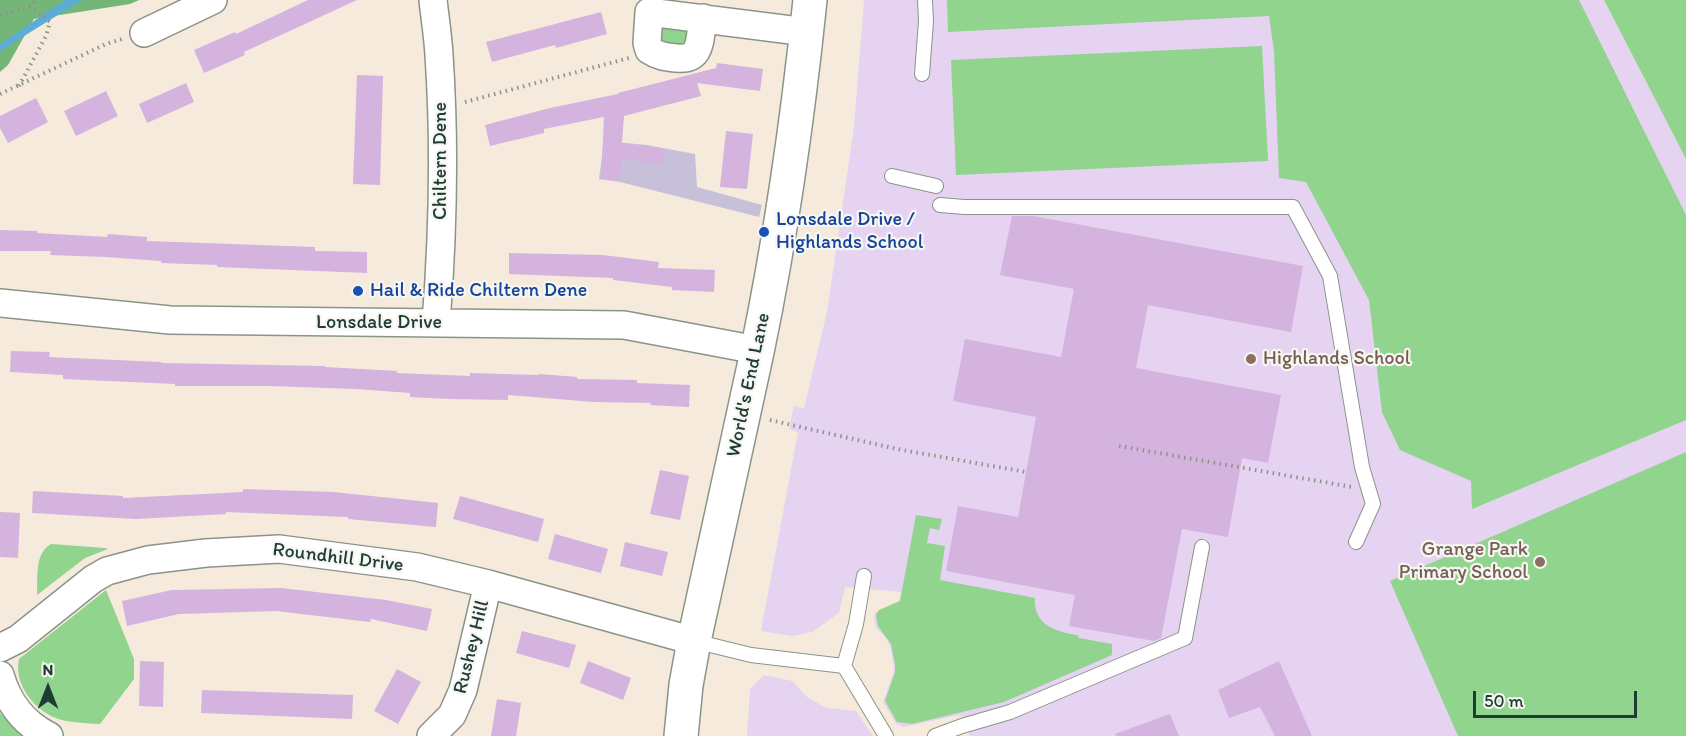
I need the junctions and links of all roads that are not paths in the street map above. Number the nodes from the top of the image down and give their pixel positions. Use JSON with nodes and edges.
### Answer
{"nodes":[{"id":1,"x":213,"y":0,"type":"edge"},
{"id":2,"x":433,"y":0,"type":"edge"},
{"id":3,"x":810,"y":0,"type":"edge"},
{"id":4,"x":925,"y":0,"type":"edge"},
{"id":5,"x":703,"y":18,"type":"junction"},
{"id":6,"x":807,"y":32,"type":"junction"},
{"id":7,"x":144,"y":33,"type":"road end"},
{"id":8,"x":922,"y":74,"type":"dead end"},
{"id":9,"x":892,"y":176,"type":"dead end"},
{"id":10,"x":936,"y":186,"type":"dead end"},
{"id":11,"x":940,"y":205,"type":"dead end"},
{"id":12,"x":0,"y":303,"type":"edge"},
{"id":13,"x":436,"y":323,"type":"junction"},
{"id":14,"x":757,"y":350,"type":"junction"},
{"id":15,"x":1356,"y":542,"type":"dead end"},
{"id":16,"x":1202,"y":547,"type":"dead end"},
{"id":17,"x":864,"y":576,"type":"dead end"},
{"id":18,"x":488,"y":584,"type":"junction"},
{"id":19,"x":694,"y":641,"type":"junction"},
{"id":20,"x":0,"y":648,"type":"edge"},
{"id":21,"x":844,"y":666,"type":"junction"},
{"id":22,"x":0,"y":675,"type":"edge"},
{"id":23,"x":439,"y":734,"type":"edge"},
{"id":24,"x":49,"y":736,"type":"edge"},
{"id":25,"x":681,"y":736,"type":"edge"},
{"id":26,"x":886,"y":736,"type":"edge"},
{"id":27,"x":936,"y":736,"type":"edge"}],
"edges":[{"from":1,"to":7,"type":"street"},
{"from":2,"to":13,"type":"street","name":"Chiltern Dene"},
{"from":3,"to":6,"type":"street","name":"World's End Lane"},
{"from":4,"to":8,"type":"lane"},
{"from":5,"to":5,"type":"street"},
{"from":5,"to":6,"type":"street"},
{"from":6,"to":14,"type":"street","name":"World's End Lane"},
{"from":9,"to":10,"type":"lane"},
{"from":11,"to":15,"type":"lane"},
{"from":12,"to":13,"type":"street","name":"Lonsdale Drive"},
{"from":13,"to":14,"type":"street","name":"Lonsdale Drive"},
{"from":14,"to":19,"type":"street","name":"World's End Lane"},
{"from":16,"to":27,"type":"lane"},
{"from":17,"to":21,"type":"lane"},
{"from":18,"to":19,"type":"street","name":"Roundhill Drive"},
{"from":18,"to":20,"type":"street","name":"Roundhill Drive"},
{"from":18,"to":23,"type":"street","name":"Rushey Hill"},
{"from":19,"to":21,"type":"lane"},
{"from":19,"to":25,"type":"street","name":"World's End Lane"},
{"from":21,"to":26,"type":"lane"},
{"from":22,"to":24,"type":"street"}]}
